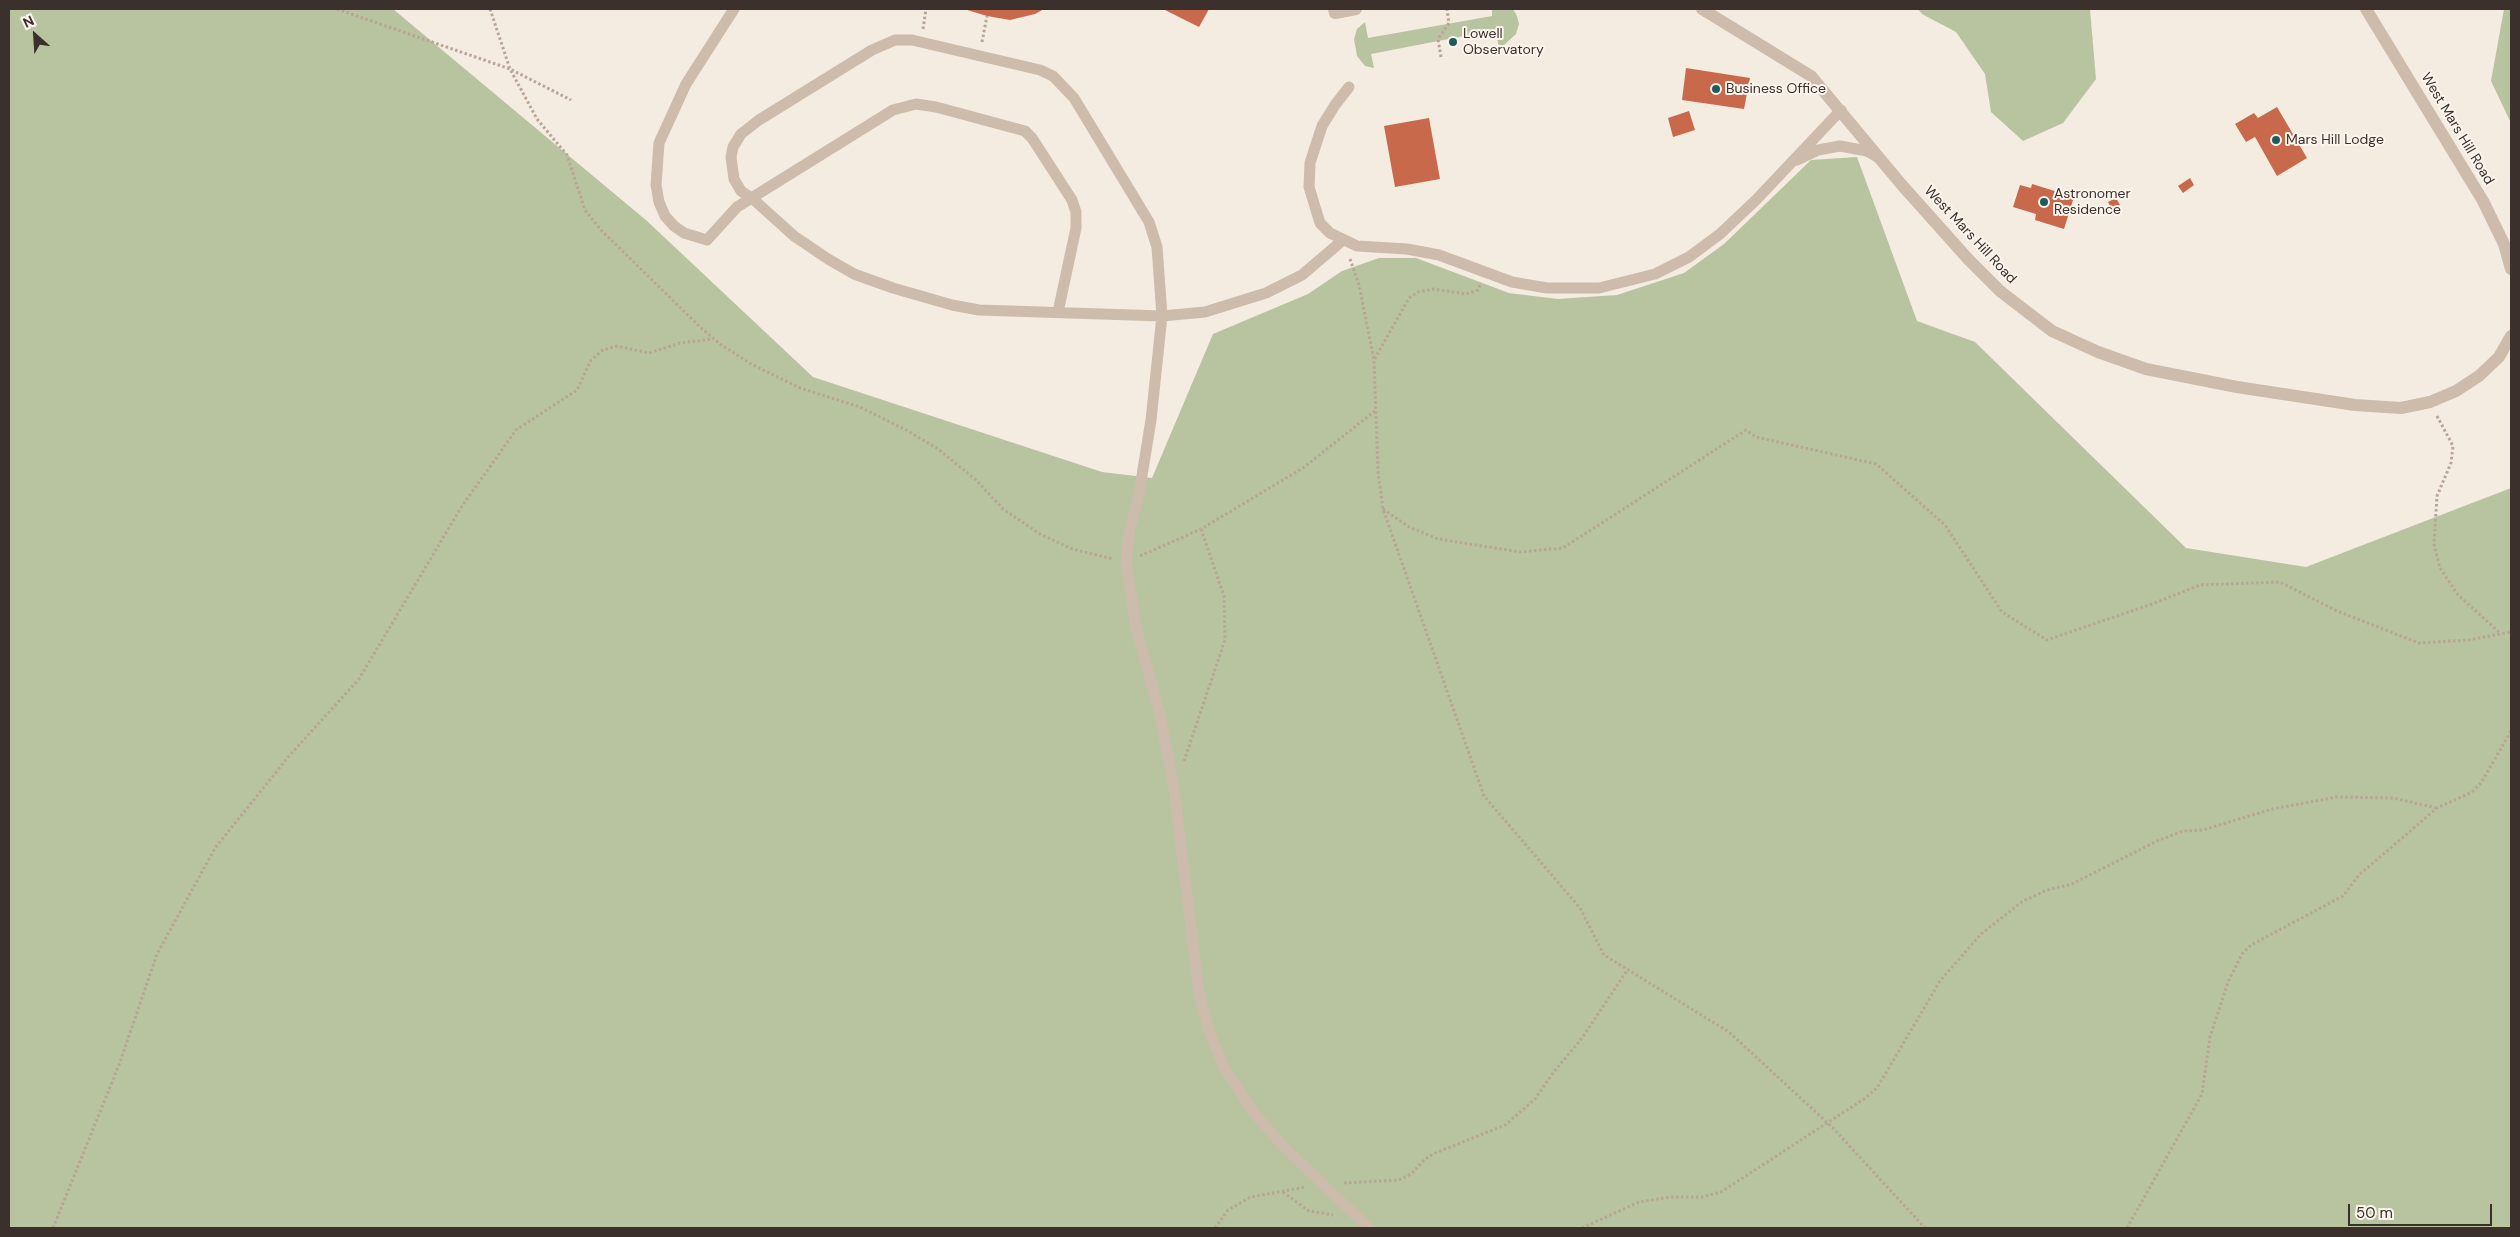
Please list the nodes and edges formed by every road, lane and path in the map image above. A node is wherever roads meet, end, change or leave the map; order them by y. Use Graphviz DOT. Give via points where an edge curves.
graph roads {
  1 [pos="337,9"];
  2 [pos="490,9"];
  3 [pos="734,9"];
  4 [pos="926,9"];
  5 [pos="1334,9"];
  6 [pos="1356,9"];
  7 [pos="1447,9"];
  8 [pos="1702,9"];
  9 [pos="2366,9"];
  10 [pos="987,16"];
  11 [pos="923,29"];
  12 [pos="981,45"];
  13 [pos="1440,57"];
  14 [pos="510,69"];
  15 [pos="1349,87"];
  16 [pos="571,100"];
  17 [pos="1841,110"];
  18 [pos="1882,160"];
  19 [pos="1791,163"];
  20 [pos="753,199"];
  21 [pos="1342,240"];
  22 [pos="2511,269"];
  23 [pos="1486,273"];
  24 [pos="1058,312"];
  25 [pos="1162,316"];
  26 [pos="2511,336"];
  27 [pos="713,339"];
  28 [pos="1374,360"];
  29 [pos="2430,402"];
  30 [pos="1376,410"];
  31 [pos="1383,509"];
  32 [pos="1201,530"];
  33 [pos="1126,562"];
  34 [pos="2511,632"];
  35 [pos="2501,633"];
  36 [pos="2511,731"];
  37 [pos="1174,788"];
  38 [pos="2437,808"];
  39 [pos="1628,970"];
  40 [pos="1827,1123"];
  41 [pos="1324,1184"];
  42 [pos="1283,1191"];
  43 [pos="1359,1218"];
  44 [pos="53,1228"];
  45 [pos="1215,1228"];
  46 [pos="1369,1228"];
  47 [pos="1582,1228"];
  48 [pos="1925,1228"];
  49 [pos="2127,1228"];
  1 -- 14 [label="path"];
  2 -- 14 [label="path"];
  3 -- 20 [label="lane" via="686,84 672,113 660,143 656,185 662,209 674,226 684,233 707,240 737,207"];
  4 -- 11 [label="path"];
  5 -- 6 [label="street" via="1335,13"];
  7 -- 13 [label="path" via="1449,24 1438,39"];
  8 -- 17 [label="street, West Mars Hill Road" via="1811,76"];
  9 -- 22 [label="street, West Mars Hill Road" via="2483,201 2504,244"];
  10 -- 12 [label="path"];
  14 -- 16 [label="path"];
  14 -- 27 [label="path" via="537,119 567,155 585,210 601,230"];
  15 -- 21 [label="lane" via="1322,126 1310,164 1308,187 1320,223"];
  17 -- 18 [label="street, West Mars Hill Road"];
  17 -- 19 [label="lane"];
  18 -- 19 [label="lane" via="1867,151 1840,146 1818,150"];
  18 -- 29 [label="street, West Mars Hill Road" via="2000,291 2052,330 2098,352 2146,368 2237,387 2335,402 2401,408"];
  19 -- 23 [label="lane" via="1720,234 1689,257 1655,274 1599,288 1547,288 1512,282"];
  20 -- 24 [label="lane" via="794,236 854,274 952,305 980,310"];
  20 -- 24 [label="lane" via="904,106 936,107 1025,131 1072,200 1076,212 1076,228"];
  20 -- 25 [label="lane" via="740,191 732,167 733,147 741,134 758,120 884,44 912,40 1040,70 1052,76 1074,98 1149,222 1157,246"];
  21 -- 23 [label="lane" via="1357,246 1408,249 1439,255"];
  21 -- 25 [label="lane" via="1302,275 1266,293 1204,312"];
  21 -- 28 [label="path" via="1359,285"];
  23 -- 28 [label="path" via="1478,290 1466,294 1433,288 1409,298"];
  24 -- 25 [label="lane"];
  25 -- 33 [label="lane" via="1151,420"];
  26 -- 29 [label="street, West Mars Hill Road" via="2499,357 2480,376"];
  27 -- 33 [label="path" via="751,364 800,388 860,407 938,449 976,479 1003,509 1040,534 1072,549"];
  27 -- 44 [label="path" via="680,343 648,353 617,346 602,350 592,360 577,390 516,430 462,506 359,678 289,756 215,848 157,954 120,1065"];
  28 -- 30 [label="path"];
  29 -- 35 [label="path" via="2453,446 2451,463 2437,496 2434,544 2440,568 2458,595"];
  30 -- 31 [label="path"];
  30 -- 32 [label="path" via="1303,468"];
  31 -- 35 [label="path" via="1409,527 1438,539 1520,552 1563,548 1746,430 1756,438 1876,464 1945,525 2002,612 2047,640 2200,584 2280,582 2337,611 2419,643 2469,640"];
  31 -- 39 [label="path" via="1484,796 1580,908 1604,955"];
  32 -- 33 [label="path"];
  32 -- 37 [label="path" via="1224,596 1225,640"];
  33 -- 37 [label="lane" via="1136,627 1160,714"];
  34 -- 35 [label="path"];
  36 -- 38 [label="path" via="2481,783 2472,792"];
  37 -- 41 [label="lane" via="1199,993 1210,1034 1224,1067 1254,1113 1284,1147"];
  38 -- 40 [label="path" via="2393,798 2336,797 2272,809 2203,830 2184,830 2072,884 2047,890 2023,901 1981,934 1940,981 1877,1088"];
  38 -- 49 [label="path" via="2360,875 2343,896 2251,945 2242,954 2228,982 2210,1037 2202,1094"];
  39 -- 40 [label="path" via="1729,1032"];
  39 -- 41 [label="path" via="1535,1099 1505,1125 1433,1154 1411,1174 1399,1180"];
  40 -- 47 [label="path" via="1721,1192 1702,1197 1638,1202"];
  40 -- 48 [label="path"];
  41 -- 42 [label="path"];
  41 -- 43 [label="lane"];
  42 -- 43 [label="path" via="1309,1211"];
  42 -- 45 [label="path" via="1251,1197 1228,1210"];
  43 -- 46 [label="lane"];
}
